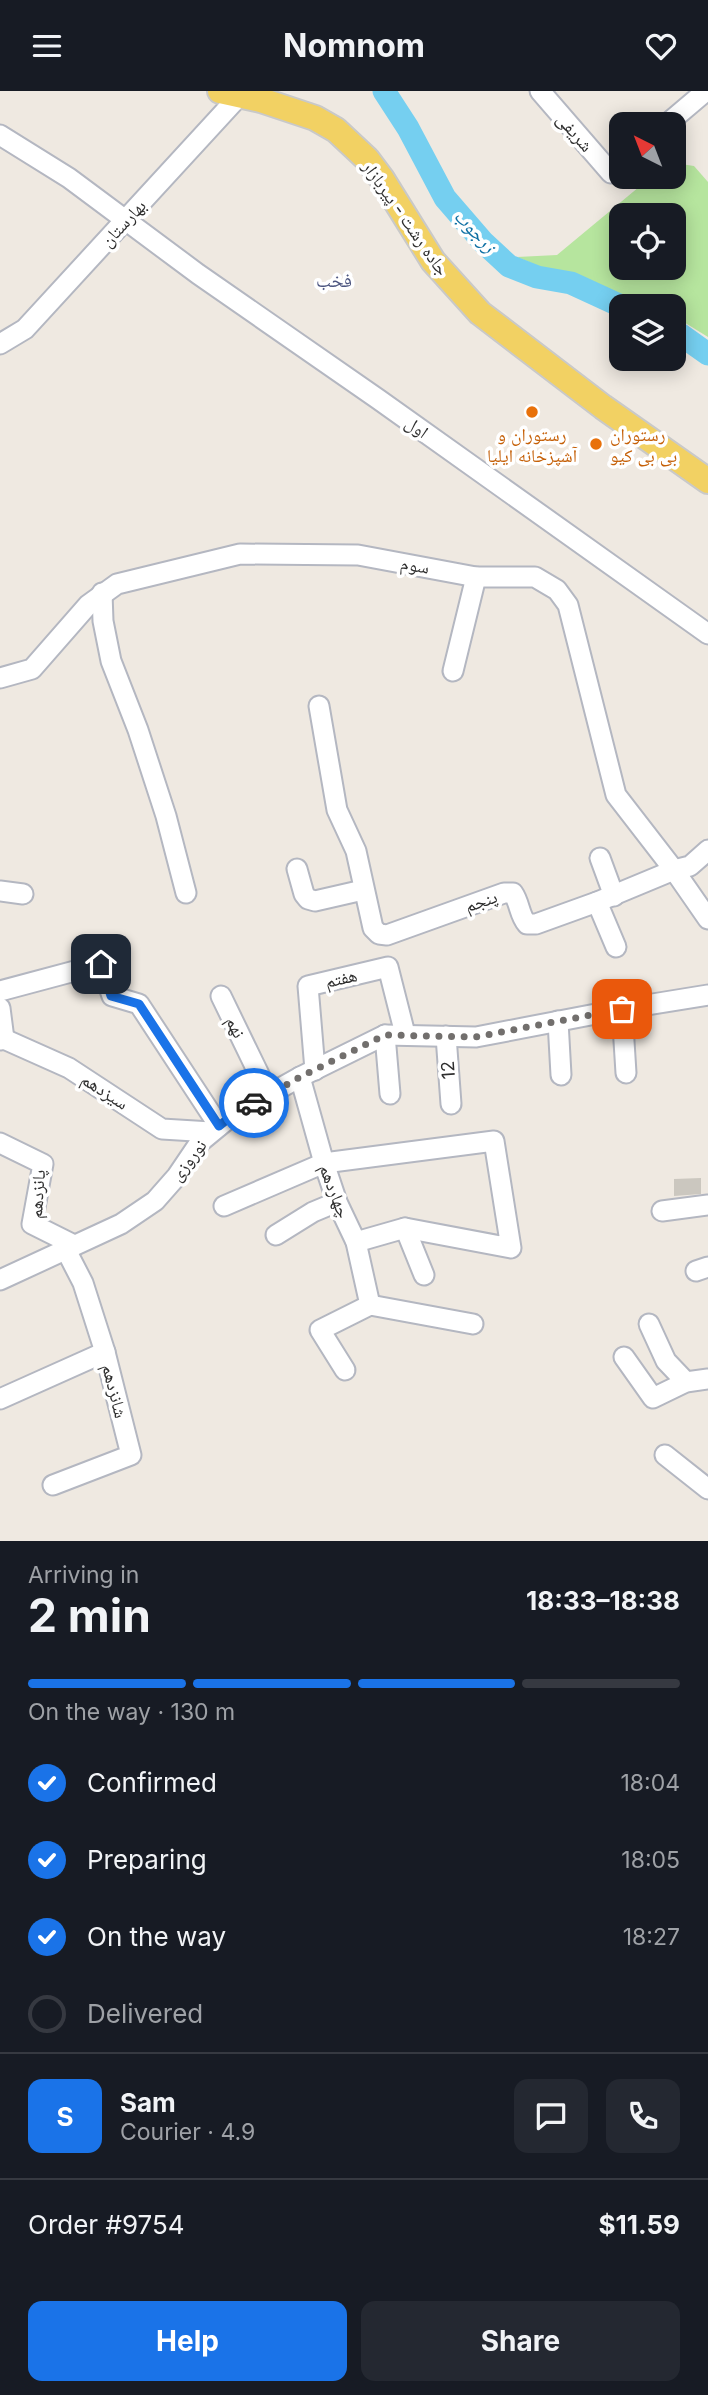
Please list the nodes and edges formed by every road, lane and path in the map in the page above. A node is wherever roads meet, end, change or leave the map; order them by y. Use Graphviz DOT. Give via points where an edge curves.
graph roads {
  1 [pos="540,91"];
  2 [pos="705,91"];
  3 [pos="230,93"];
  4 [pos="681,112"];
  5 [pos="0,135"];
  6 [pos="609,161"];
  7 [pos="127,220"];
  8 [pos="0,344"];
  9 [pos="708,481"];
  10 [pos="476,577"];
  11 [pos="102,593"];
  12 [pos="708,633"];
  13 [pos="453,671"];
  14 [pos="0,677"];
  15 [pos="319,706"];
  16 [pos="708,850"];
  17 [pos="600,858"];
  18 [pos="296,869"];
  19 [pos="674,870"];
  20 [pos="363,890"];
  21 [pos="0,891"];
  22 [pos="186,893"];
  23 [pos="23,894"];
  24 [pos="606,899"];
  25 [pos="708,919"];
  26 [pos="615,947"];
  27 [pos="0,991"];
  28 [pos="708,995"];
  29 [pos="221,996"];
  30 [pos="0,1008"];
  31 [pos="622,1009"];
  32 [pos="558,1021"];
  33 [pos="405,1034"];
  34 [pos="385,1035"];
  35 [pos="446,1036"];
  36 [pos="2,1039"];
  37 [pos="626,1073"];
  38 [pos="307,1074"];
  39 [pos="561,1075"];
  40 [pos="390,1094"];
  41 [pos="269,1095"];
  42 [pos="451,1104"];
  43 [pos="215,1129"];
  44 [pos="0,1143"];
  45 [pos="324,1163"];
  46 [pos="337,1202"];
  47 [pos="708,1205"];
  48 [pos="224,1206"];
  49 [pos="662,1211"];
  50 [pos="405,1228"];
  51 [pos="276,1235"];
  52 [pos="356,1242"];
  53 [pos="70,1248"];
  54 [pos="424,1275"];
  55 [pos="0,1280"];
  56 [pos="370,1304"];
  57 [pos="473,1324"];
  58 [pos="649,1324"];
  59 [pos="105,1352"];
  60 [pos="624,1357"];
  61 [pos="345,1370"];
  62 [pos="708,1379"];
  63 [pos="685,1382"];
  64 [pos="0,1399"];
  65 [pos="665,1455"];
  66 [pos="53,1485"];
  67 [pos="708,1489"];
  1 -- 6 [label="street, شریفی"];
  2 -- 4 [label="street"];
  3 -- 7 [label="street, بهارستان"];
  3 -- 9 [label="main road, جاده رشت - پیربازار" via="315,118 352,143 382,179 433,261 480,313"];
  5 -- 7 [label="street, اول"];
  7 -- 8 [label="street, بهارستان" via="25,329"];
  7 -- 12 [label="street, اول"];
  10 -- 11 [label="street, سوم" via="358,555 240,554 117,584"];
  10 -- 13 [label="street"];
  10 -- 19 [label="street, سوم" via="536,577 557,590 568,605 616,795"];
  11 -- 14 [label="street, سوم" via="32,669"];
  11 -- 22 [label="street" via="111,661 166,816"];
  15 -- 20 [label="street" via="337,810 356,851"];
  16 -- 19 [label="street" via="690,866"];
  17 -- 24 [label="street"];
  18 -- 20 [label="street" via="308,899"];
  19 -- 24 [label="street, پنجم"];
  19 -- 25 [label="street, سوم"];
  20 -- 24 [label="street, پنجم" via="373,928 387,935 504,893 517,898 527,924"];
  21 -- 23 [label="street"];
  24 -- 26 [label="street"];
  27 -- 43 [label="street" via="101,964 111,996 139,1004"];
  28 -- 31 [label="street, نوروزی"];
  29 -- 41 [label="street, نهم"];
  30 -- 36 [label="street"];
  31 -- 32 [label="street, نوروزی"];
  31 -- 37 [label="street"];
  32 -- 35 [label="street, نوروزی" via="476,1037"];
  32 -- 39 [label="street"];
  33 -- 34 [label="street, نوروزی"];
  33 -- 35 [label="street, نوروزی"];
  33 -- 38 [label="street, هفتم" via="388,967 308,986"];
  34 -- 38 [label="street, نوروزی"];
  34 -- 40 [label="street"];
  35 -- 42 [label="street, 12"];
  36 -- 43 [label="street, سیزدهم" via="69,1068 162,1129"];
  38 -- 41 [label="street, نوروزی"];
  38 -- 45 [label="street, چهاردهم"];
  41 -- 43 [label="street, نوروزی"];
  43 -- 53 [label="street, نوروزی" via="155,1202"];
  44 -- 53 [label="street, پانزدهم" via="43,1164 32,1224"];
  45 -- 46 [label="street, چهاردهم"];
  45 -- 48 [label="street"];
  45 -- 50 [label="street" via="494,1141 511,1248"];
  46 -- 51 [label="street"];
  46 -- 52 [label="street, چهاردهم"];
  47 -- 49 [label="street"];
  50 -- 52 [label="street"];
  50 -- 54 [label="street"];
  52 -- 56 [label="street, چهاردهم"];
  53 -- 55 [label="street, نوروزی"];
  53 -- 59 [label="street, شانزدهم"];
  56 -- 57 [label="street"];
  56 -- 61 [label="street" via="320,1330"];
  58 -- 63 [label="street" via="666,1361"];
  59 -- 64 [label="street"];
  59 -- 66 [label="street, شانزدهم" via="131,1455"];
  60 -- 63 [label="street" via="653,1398"];
  62 -- 63 [label="street"];
  65 -- 67 [label="street"];
}
